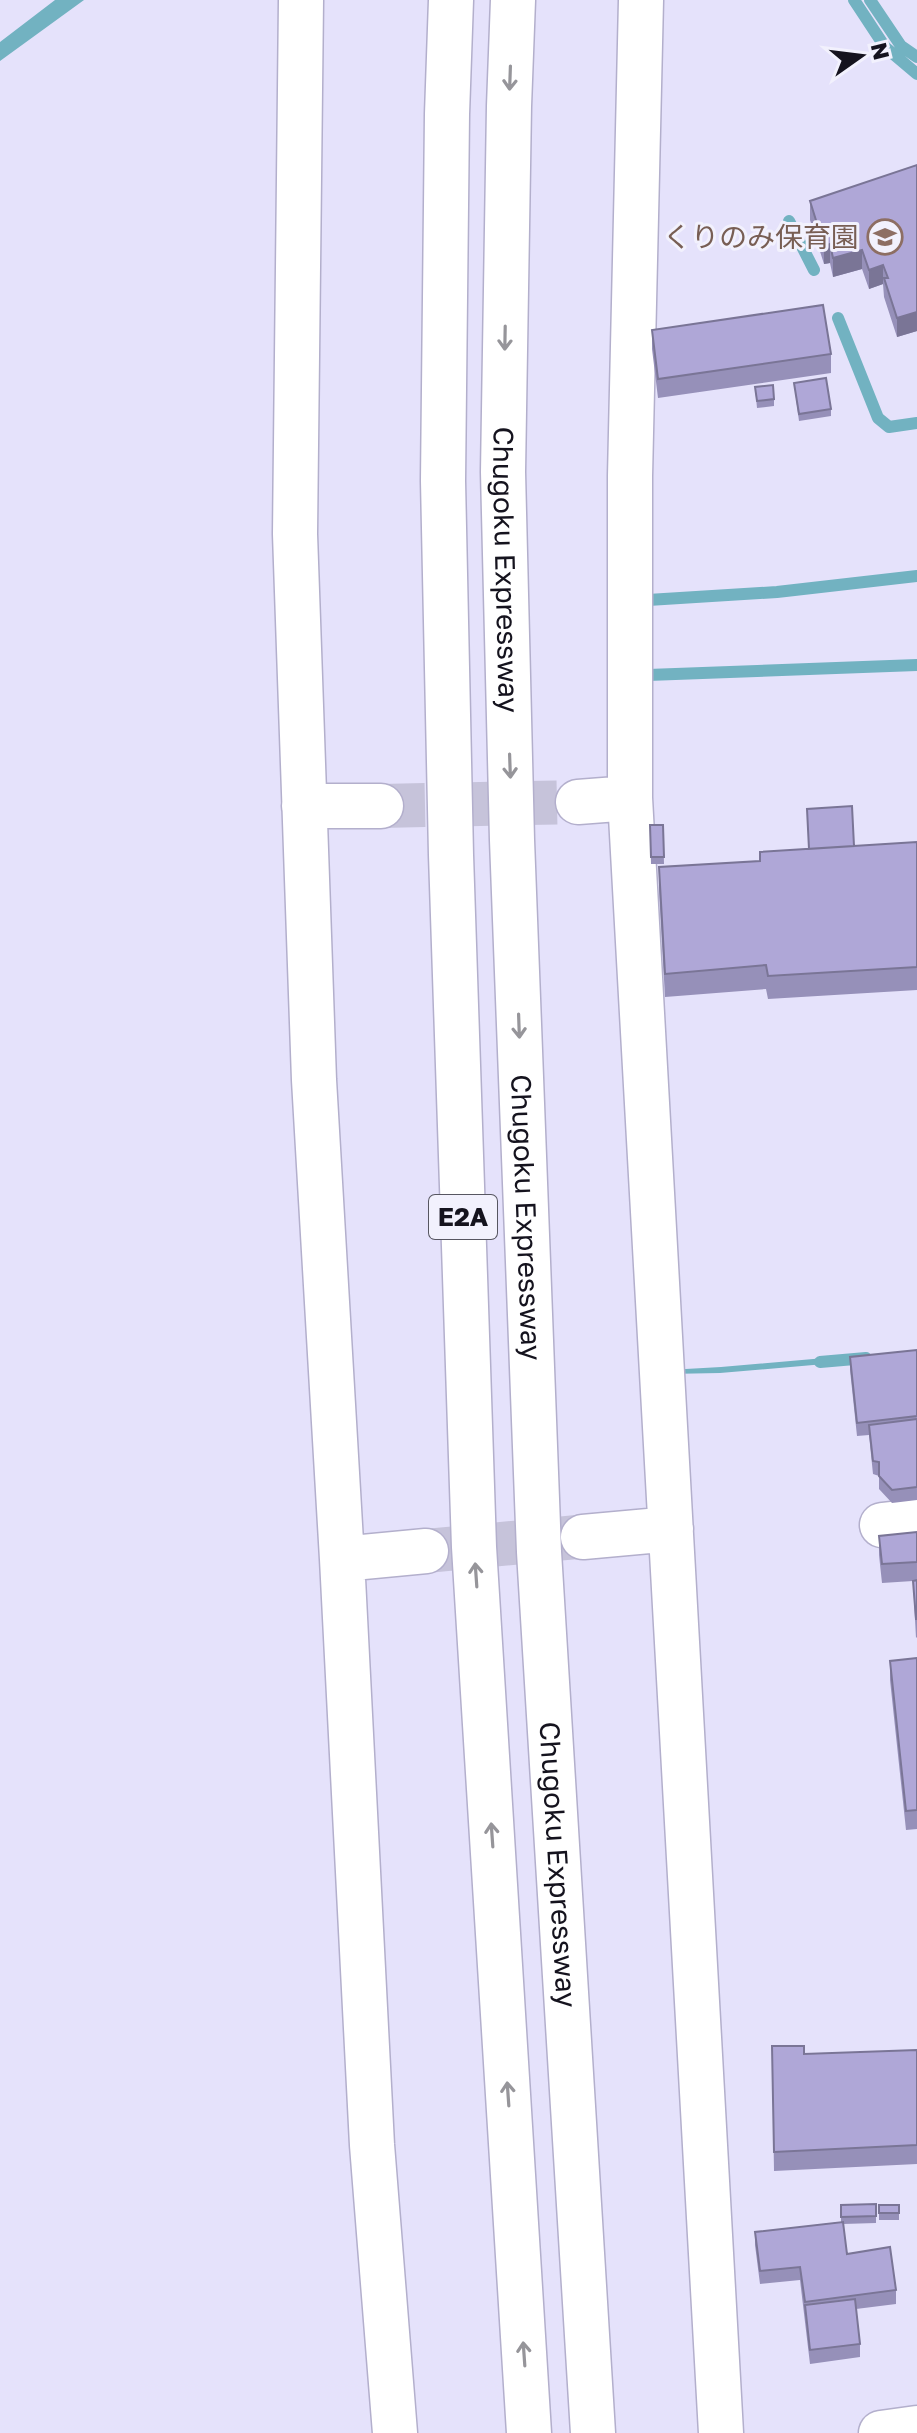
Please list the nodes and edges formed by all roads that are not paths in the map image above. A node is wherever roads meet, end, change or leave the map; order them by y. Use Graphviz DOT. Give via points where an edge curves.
graph roads {
  1 [pos="301,0"];
  2 [pos="451,0"];
  3 [pos="513,0"];
  4 [pos="641,0"];
  5 [pos="630,798"];
  6 [pos="578,802"];
  7 [pos="304,806"];
  8 [pos="381,806"];
  9 [pos="671,1529"];
  10 [pos="583,1537"];
  11 [pos="426,1551"];
  12 [pos="342,1559"];
  13 [pos="592,2424"];
  14 [pos="917,2428"];
  15 [pos="529,2432"];
  16 [pos="395,2433"];
  17 [pos="721,2433"];
  18 [pos="881,2433"];
  1 -- 7 [label="main road" via="295,534"];
  15 -- 2 [label="main road, E2A, one-way" via="474,1547 451,855 443,481"];
  3 -- 13 [label="main road, Chugoku Expressway / E2A, one-way" via="503,472 512,840 539,1552"];
  4 -- 5 [label="main road" via="630,476"];
  5 -- 6 [label="main road"];
  5 -- 9 [label="main road"];
  7 -- 8 [label="main road"];
  7 -- 12 [label="main road"];
  9 -- 10 [label="main road"];
  9 -- 17 [label="main road"];
  11 -- 12 [label="main road"];
  12 -- 16 [label="main road" via="372,2145"];
  14 -- 18 [label="main road"];
}
